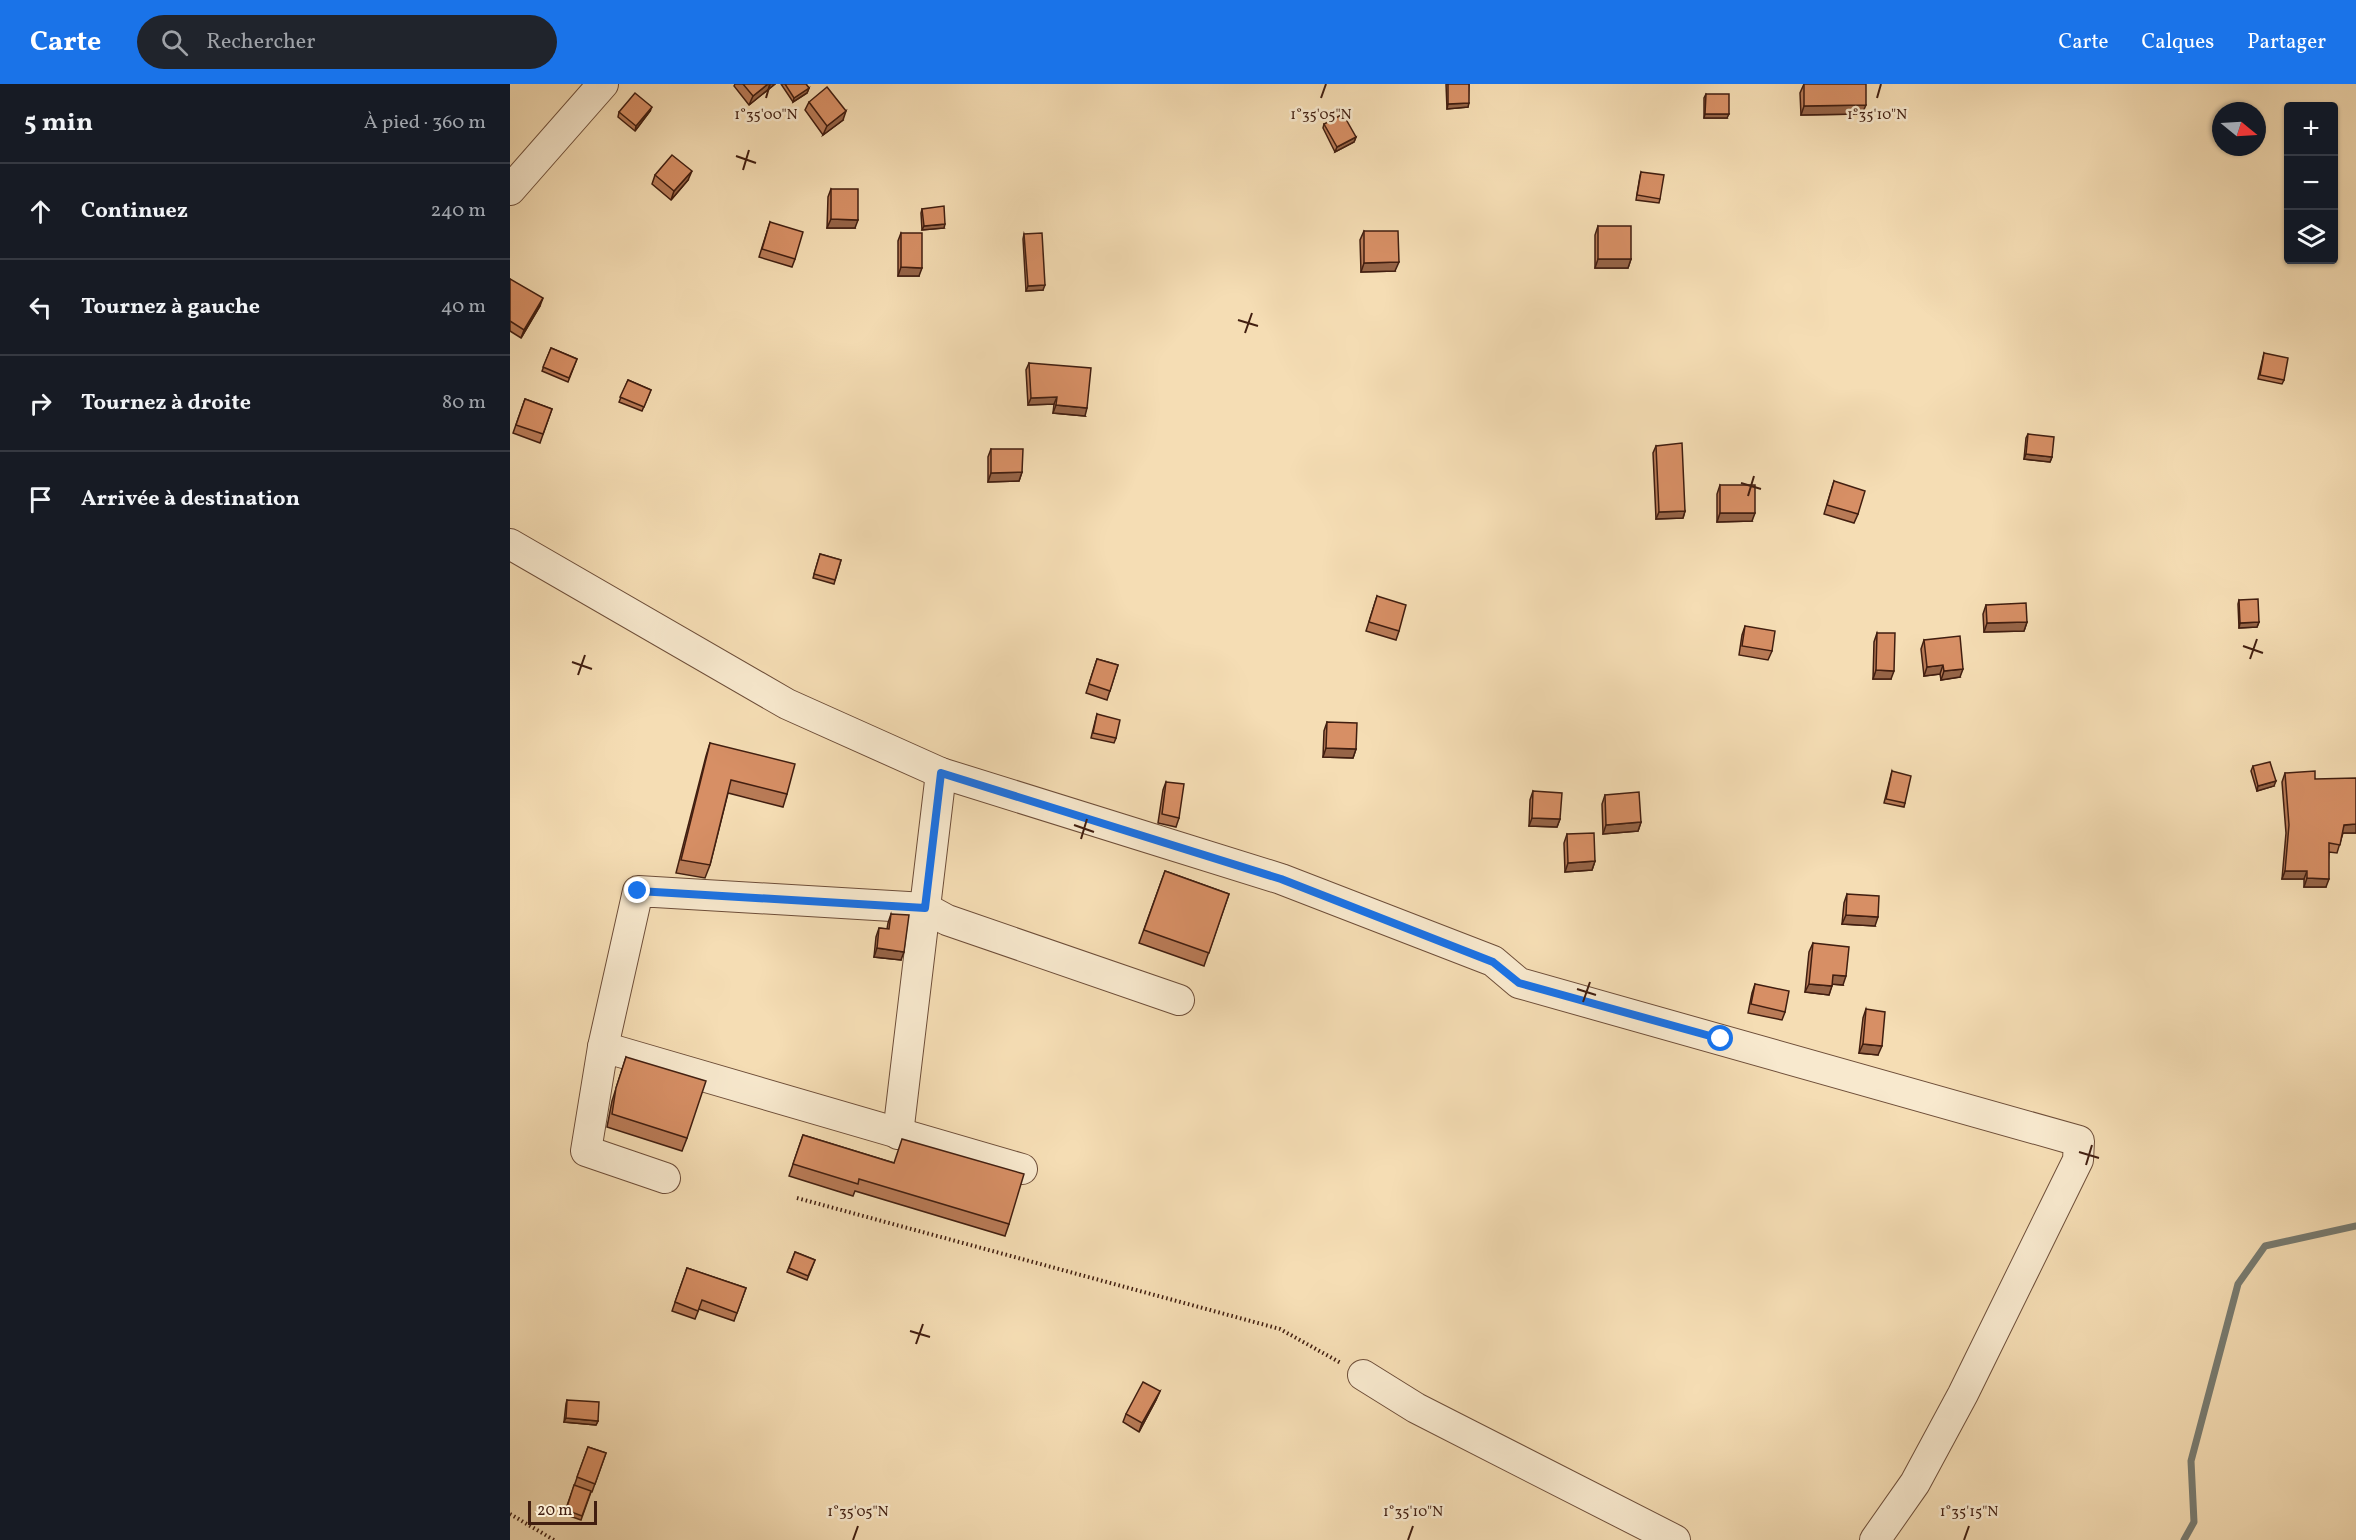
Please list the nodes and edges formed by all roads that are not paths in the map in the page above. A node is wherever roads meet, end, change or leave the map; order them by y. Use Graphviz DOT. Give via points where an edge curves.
graph roads {
  1 [pos="603,84"];
  2 [pos="510,190"];
  3 [pos="510,544"];
  4 [pos="941,773"];
  5 [pos="925,908"];
  6 [pos="1179,1000"];
  7 [pos="603,1047"];
  8 [pos="898,1134"];
  9 [pos="1022,1169"];
  10 [pos="665,1178"];
  11 [pos="1363,1375"];
  12 [pos="1675,1540"];
  13 [pos="1875,1540"];
  1 -- 2 [label="street"];
  3 -- 4 [label="street" via="787,704"];
  4 -- 5 [label="street"];
  4 -- 13 [label="street" via="1281,879 1493,962 1519,983 2079,1141 2078,1160 1963,1394 1915,1483"];
  5 -- 6 [label="street" via="947,920"];
  5 -- 7 [label="street" via="638,891"];
  5 -- 8 [label="street"];
  7 -- 8 [label="street"];
  7 -- 10 [label="street" via="586,1151"];
  8 -- 9 [label="street"];
  11 -- 12 [label="street" via="1416,1408"];
}
